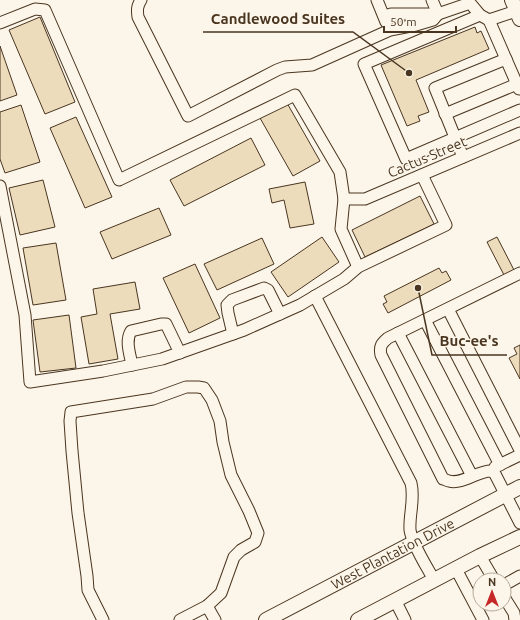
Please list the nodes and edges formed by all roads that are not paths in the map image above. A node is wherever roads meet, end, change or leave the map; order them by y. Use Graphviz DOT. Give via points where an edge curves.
graph roads {
  1 [pos="141,0"];
  2 [pos="377,0"];
  3 [pos="432,0"];
  4 [pos="470,1"];
  5 [pos="516,10"];
  6 [pos="404,14"];
  7 [pos="438,14"];
  8 [pos="384,16"];
  9 [pos="484,18"];
  10 [pos="0,23"];
  11 [pos="407,27"];
  12 [pos="390,30"];
  13 [pos="506,59"];
  14 [pos="518,87"];
  15 [pos="520,110"];
  16 [pos="445,114"];
  17 [pos="520,134"];
  18 [pos="455,138"];
  19 [pos="463,157"];
  20 [pos="422,175"];
  21 [pos="0,186"];
  22 [pos="344,199"];
  23 [pos="358,267"];
  24 [pos="520,273"];
  25 [pos="314,296"];
  26 [pos="448,309"];
  27 [pos="280,314"];
  28 [pos="425,320"];
  29 [pos="398,333"];
  30 [pos="233,334"];
  31 [pos="180,353"];
  32 [pos="132,365"];
  33 [pos="520,450"];
  34 [pos="520,455"];
  35 [pos="496,468"];
  36 [pos="472,476"];
  37 [pos="520,487"];
  38 [pos="505,495"];
  39 [pos="520,523"];
  40 [pos="520,537"];
  41 [pos="414,542"];
  42 [pos="480,556"];
  43 [pos="456,569"];
  44 [pos="489,572"];
  45 [pos="434,580"];
  46 [pos="395,600"];
  47 [pos="206,606"];
  48 [pos="194,617"];
  49 [pos="103,620"];
  50 [pos="180,620"];
  51 [pos="215,620"];
  52 [pos="266,620"];
  53 [pos="358,620"];
  54 [pos="405,620"];
  55 [pos="483,620"];
  1 -- 12 [label="street" via="137,10 138,17 188,116 277,70 312,65"];
  2 -- 8 [label="street"];
  3 -- 7 [label="street"];
  4 -- 7 [label="street"];
  4 -- 9 [label="street"];
  5 -- 9 [label="street"];
  6 -- 7 [label="street"];
  6 -- 8 [label="street"];
  6 -- 11 [label="street"];
  7 -- 11 [label="street" via="433,20"];
  8 -- 12 [label="street"];
  9 -- 13 [label="street"];
  9 -- 18 [label="street" via="364,64 406,159"];
  10 -- 22 [label="street" via="35,9 45,10 120,180 295,95 340,172"];
  11 -- 12 [label="street"];
  13 -- 14 [label="street"];
  13 -- 16 [label="street" via="435,88"];
  14 -- 16 [label="street"];
  15 -- 18 [label="street"];
  16 -- 18 [label="street"];
  17 -- 19 [label="street, Cactus Street"];
  18 -- 19 [label="street"];
  19 -- 20 [label="street, Cactus Street"];
  20 -- 22 [label="street, Cactus Street" via="365,199"];
  20 -- 23 [label="street" via="446,225"];
  21 -- 32 [label="street" via="25,315 30,382"];
  22 -- 23 [label="street" via="341,229"];
  23 -- 25 [label="street" via="344,279"];
  24 -- 26 [label="street"];
  25 -- 27 [label="street"];
  25 -- 41 [label="street" via="411,483 413,494 410,526"];
  26 -- 28 [label="street"];
  26 -- 33 [label="street"];
  27 -- 30 [label="street"];
  27 -- 30 [label="street" via="268,290 264,288 232,300 228,305 228,313"];
  28 -- 29 [label="street"];
  28 -- 35 [label="street"];
  29 -- 36 [label="street"];
  29 -- 36 [label="street" via="383,342 380,346 381,355 443,478 454,482"];
  30 -- 31 [label="street"];
  31 -- 32 [label="street"];
  31 -- 32 [label="street" via="166,324 131,331 128,344"];
  34 -- 35 [label="street"];
  35 -- 36 [label="street"];
  35 -- 38 [label="street" via="495,474"];
  37 -- 38 [label="main road, West Plantation Drive"];
  38 -- 39 [label="street"];
  38 -- 41 [label="main road, West Plantation Drive"];
  40 -- 42 [label="main road"];
  41 -- 45 [label="street"];
  41 -- 52 [label="main road, West Plantation Drive"];
  42 -- 43 [label="main road"];
  42 -- 44 [label="street"];
  43 -- 45 [label="main road"];
  43 -- 55 [label="street"];
  45 -- 46 [label="main road"];
  46 -- 53 [label="main road"];
  46 -- 54 [label="street"];
  47 -- 48 [label="street"];
  47 -- 49 [label="street" via="221,593 234,557 255,542 258,533 231,475 222,442 220,421 212,400 204,388 186,387 153,399 71,412 72,451 88,590"];
  47 -- 51 [label="street"];
  48 -- 50 [label="street"];
}
